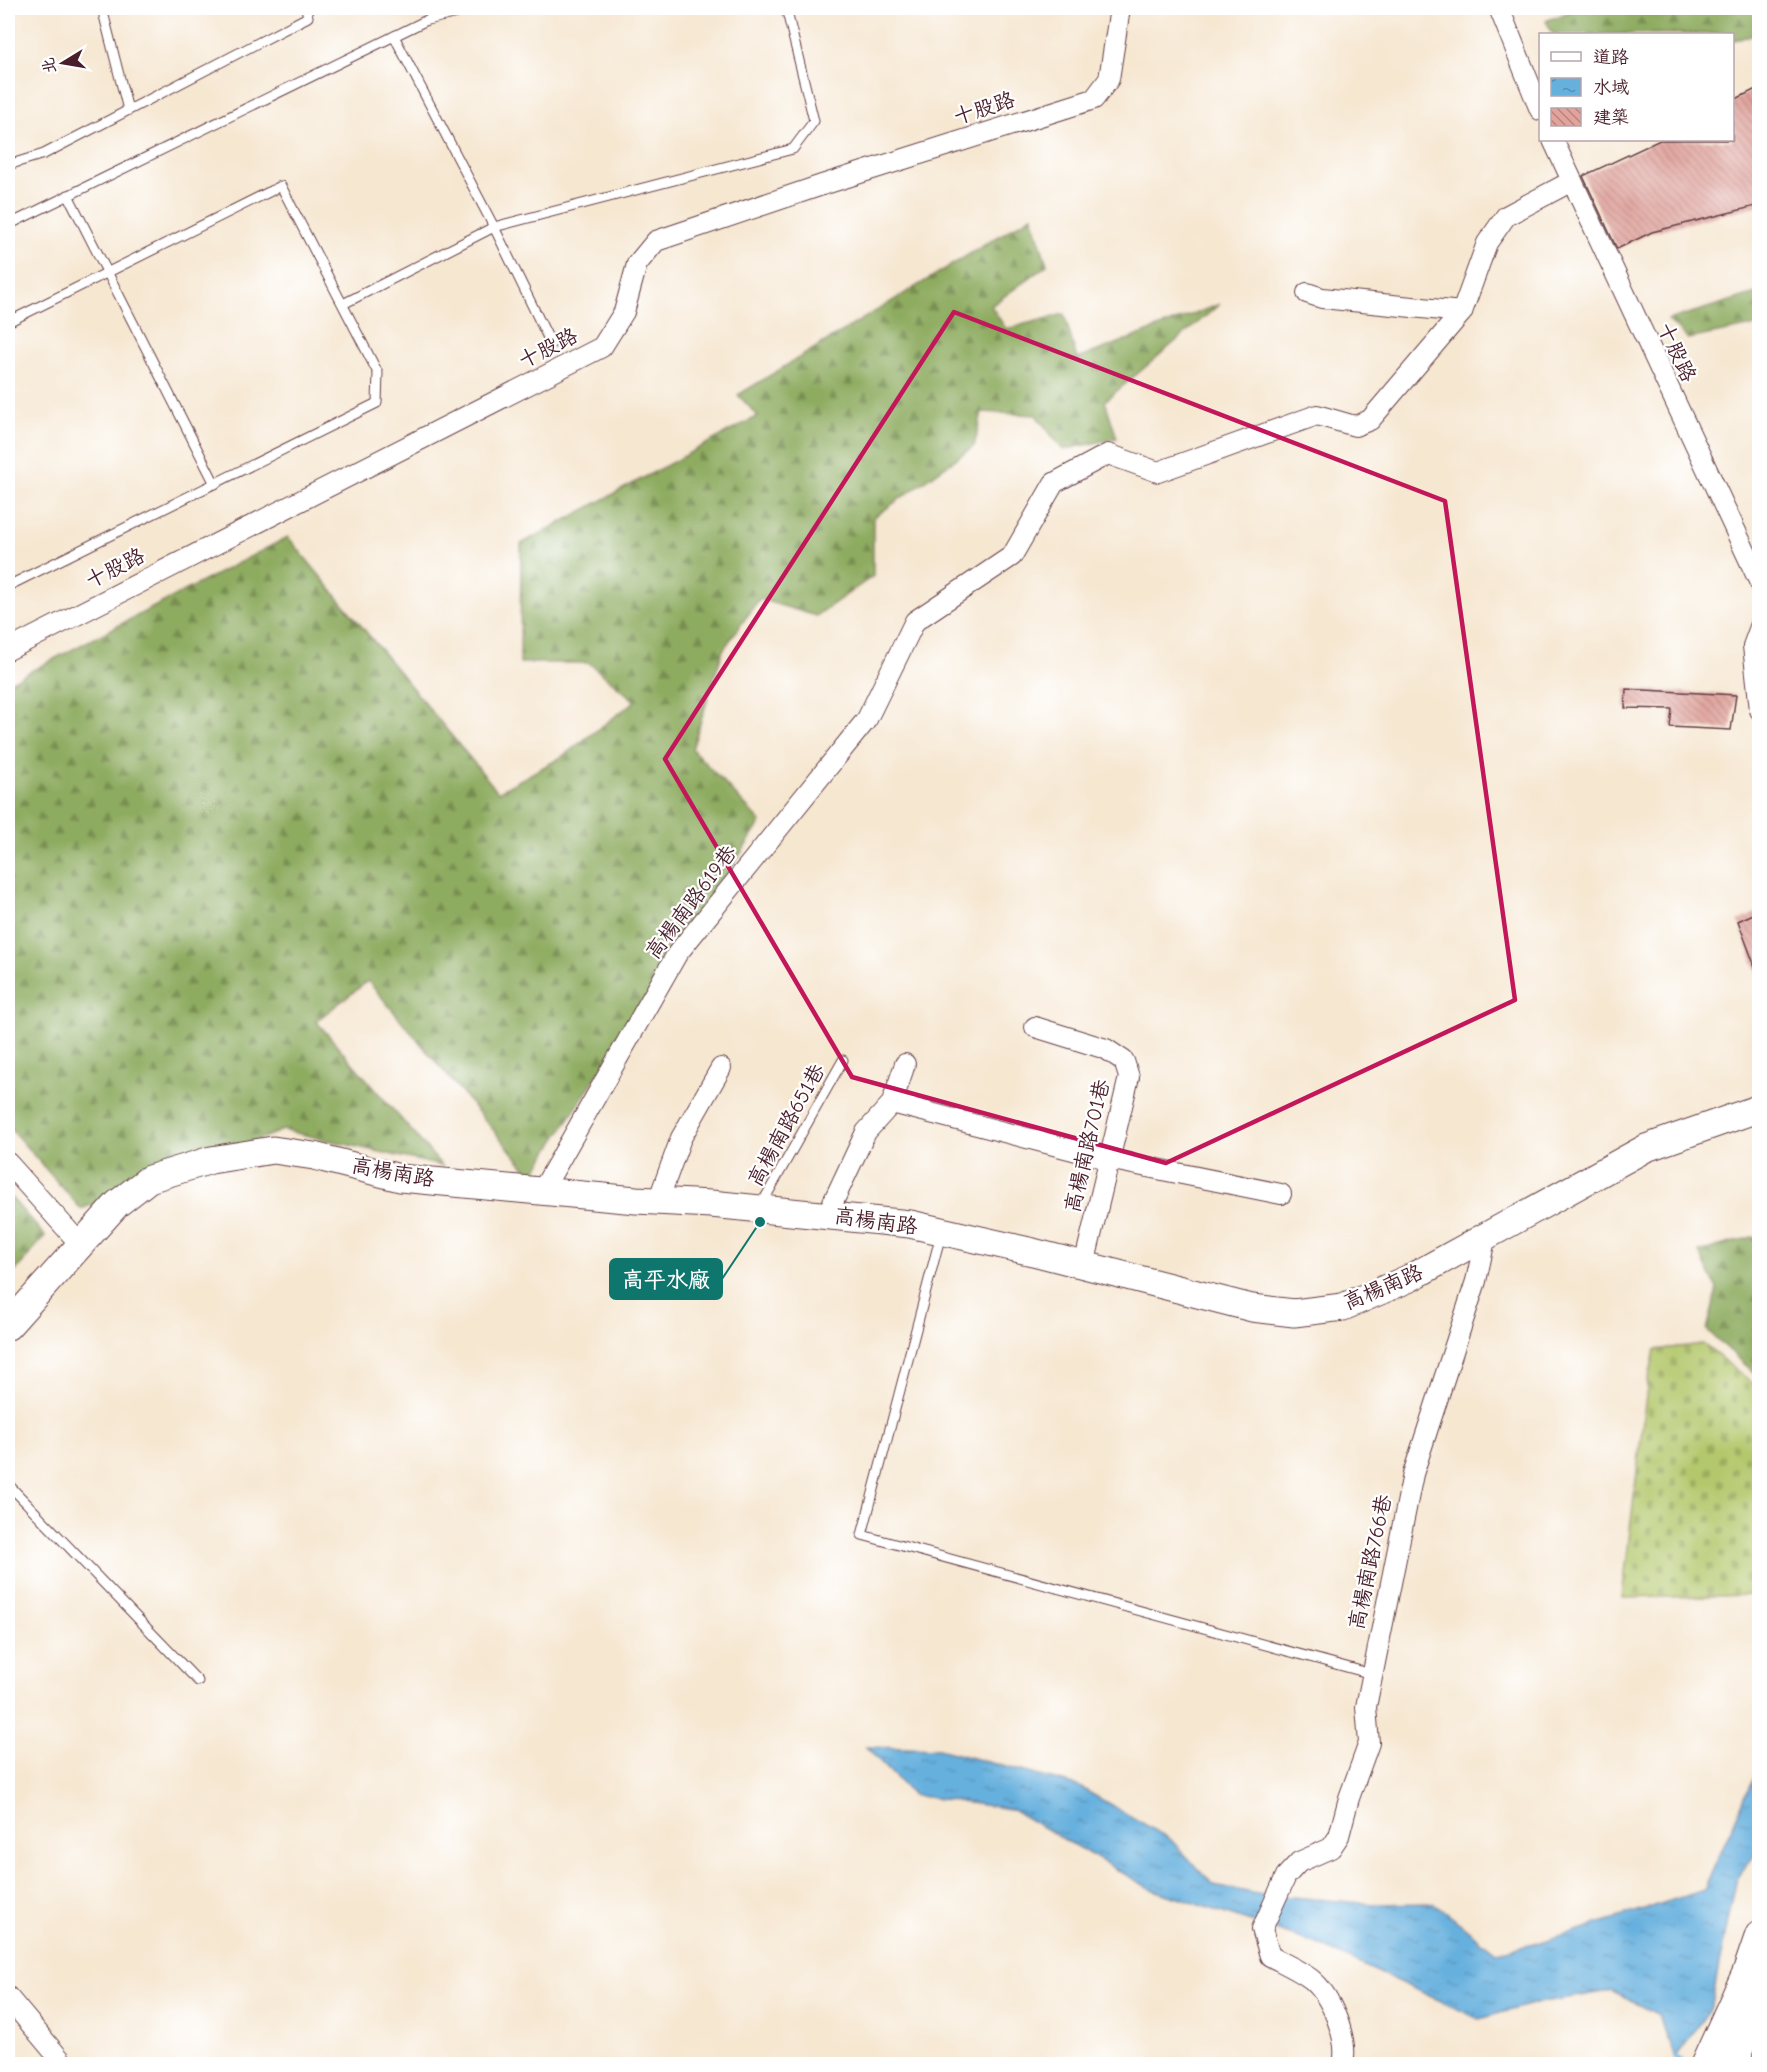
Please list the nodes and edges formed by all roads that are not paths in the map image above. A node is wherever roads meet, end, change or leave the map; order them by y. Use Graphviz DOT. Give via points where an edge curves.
graph roads {
  1 [pos="102,8"];
  2 [pos="306,8"];
  3 [pos="479,8"];
  4 [pos="786,8"];
  5 [pos="1120,8"];
  6 [pos="1499,8"];
  7 [pos="394,36"];
  8 [pos="1539,108"];
  9 [pos="128,110"];
  10 [pos="1553,141"];
  11 [pos="8,165"];
  12 [pos="1572,182"];
  13 [pos="68,195"];
  14 [pos="8,225"];
  15 [pos="494,227"];
  16 [pos="108,272"];
  17 [pos="1307,293"];
  18 [pos="343,304"];
  19 [pos="1462,312"];
  20 [pos="8,322"];
  21 [pos="551,344"];
  22 [pos="215,484"];
  23 [pos="1760,583"];
  24 [pos="8,586"];
  25 [pos="1760,627"];
  26 [pos="8,650"];
  27 [pos="1760,710"];
  28 [pos="1035,1027"];
  29 [pos="843,1060"];
  30 [pos="905,1064"];
  31 [pos="721,1068"];
  32 [pos="892,1102"];
  33 [pos="1760,1108"];
  34 [pos="1108,1159"];
  35 [pos="8,1162"];
  36 [pos="542,1191"];
  37 [pos="1281,1194"];
  38 [pos="658,1201"];
  39 [pos="760,1208"];
  40 [pos="827,1215"];
  41 [pos="942,1231"];
  42 [pos="1486,1235"];
  43 [pos="81,1245"];
  44 [pos="1084,1265"];
  45 [pos="8,1326"];
  46 [pos="8,1484"];
  47 [pos="1372,1674"];
  48 [pos="198,1681"];
  49 [pos="1760,1936"];
  50 [pos="8,1996"];
  51 [pos="1760,2001"];
  52 [pos="1733,2044"];
  53 [pos="62,2064"];
  54 [pos="1343,2064"];
  55 [pos="1706,2064"];
  1 -- 9 [label="lane"];
  2 -- 9 [label="lane" via="308,17"];
  3 -- 7 [label="lane" via="427,20"];
  4 -- 15 [label="lane" via="814,121 793,149"];
  5 -- 26 [label="street, 十股路" via="1109,80 1094,99 656,242 637,264 624,312 602,347"];
  6 -- 8 [label="street"];
  7 -- 13 [label="lane"];
  7 -- 15 [label="lane"];
  9 -- 11 [label="lane" via="44,154"];
  10 -- 12 [label="street, 十股路"];
  12 -- 19 [label="street" via="1506,216 1487,243"];
  12 -- 23 [label="street, 十股路"];
  13 -- 14 [label="lane"];
  13 -- 16 [label="lane"];
  15 -- 18 [label="lane"];
  15 -- 21 [label="lane"];
  16 -- 18 [label="lane" via="281,186"];
  16 -- 20 [label="lane"];
  16 -- 22 [label="lane"];
  17 -- 19 [label="street" via="1322,298"];
  18 -- 22 [label="lane" via="378,373 377,403"];
  19 -- 36 [label="street, 高楊南路619巷" via="1370,420 1355,426 1317,415 1158,472 1108,454 1054,483 1012,556 915,621 867,719 677,954"];
  22 -- 24 [label="lane"];
  25 -- 27 [label="street" via="1753,646"];
  28 -- 34 [label="street, 高楊南路701巷" via="1107,1049 1124,1061 1129,1077"];
  29 -- 39 [label="lane, 高楊南路651巷"];
  30 -- 32 [label="street"];
  31 -- 38 [label="street" via="681,1138"];
  32 -- 34 [label="street"];
  32 -- 40 [label="street" via="866,1132"];
  33 -- 42 [label="street, 高楊南路" via="1646,1148"];
  34 -- 37 [label="street"];
  34 -- 44 [label="street, 高楊南路701巷"];
  35 -- 43 [label="street"];
  36 -- 38 [label="street, 高楊南路"];
  36 -- 43 [label="street, 高楊南路" via="400,1178 273,1150 211,1160 149,1179 117,1204"];
  38 -- 39 [label="street, 高楊南路"];
  39 -- 40 [label="street, 高楊南路"];
  40 -- 41 [label="street, 高楊南路"];
  41 -- 44 [label="street, 高楊南路"];
  41 -- 47 [label="lane" via="862,1535"];
  42 -- 44 [label="street, 高楊南路" via="1410,1278 1343,1307 1294,1313 1252,1308"];
  42 -- 47 [label="street, 高楊南路766巷" via="1476,1281 1413,1474"];
  43 -- 45 [label="street, 高楊南路"];
  46 -- 48 [label="lane"];
  47 -- 54 [label="street, 高楊南路766巷" via="1366,1707 1369,1743 1339,1836 1331,1848 1299,1862 1286,1876 1262,1929 1270,1956 1312,1980 1335,2012 1345,2056"];
  49 -- 52 [label="main road"];
  50 -- 53 [label="street"];
  51 -- 52 [label="main road"];
  52 -- 55 [label="main road"];
}
